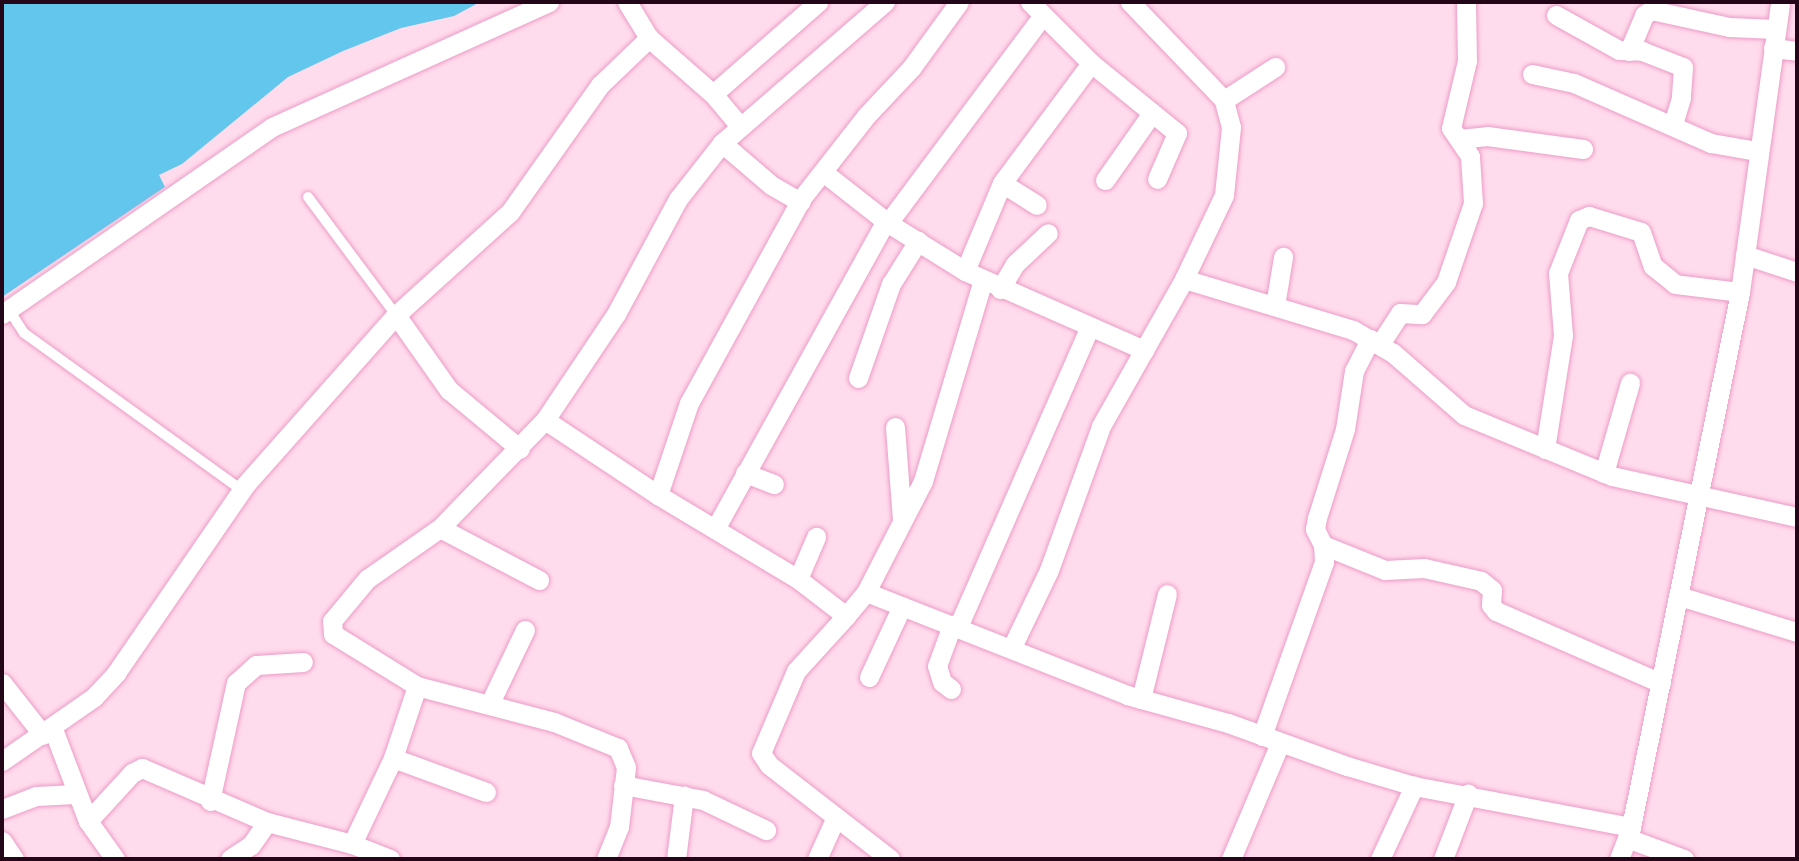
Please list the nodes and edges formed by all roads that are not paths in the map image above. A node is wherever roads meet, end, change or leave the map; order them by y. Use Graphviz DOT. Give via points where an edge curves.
graph roads {
  1 [pos="549,2"];
  2 [pos="626,2"];
  3 [pos="818,2"];
  4 [pos="885,2"];
  5 [pos="959,2"];
  6 [pos="1130,2"];
  7 [pos="1466,2"];
  8 [pos="1780,5"];
  9 [pos="1036,8"];
  10 [pos="1556,15"];
  11 [pos="649,38"];
  12 [pos="1775,38"];
  13 [pos="1629,51"];
  14 [pos="1797,51"];
  15 [pos="1091,63"];
  16 [pos="1275,67"];
  17 [pos="1532,74"];
  18 [pos="713,94"];
  19 [pos="1224,100"];
  20 [pos="1152,113"];
  21 [pos="739,125"];
  22 [pos="1673,125"];
  23 [pos="1459,139"];
  24 [pos="722,143"];
  25 [pos="1583,149"];
  26 [pos="1756,151"];
  27 [pos="823,172"];
  28 [pos="1157,179"];
  29 [pos="1105,180"];
  30 [pos="1002,183"];
  31 [pos="308,197"];
  32 [pos="800,202"];
  33 [pos="1037,205"];
  34 [pos="887,222"];
  35 [pos="1048,233"];
  36 [pos="918,241"];
  37 [pos="1745,255"];
  38 [pos="1283,257"];
  39 [pos="1797,272"];
  40 [pos="1184,279"];
  41 [pos="983,280"];
  42 [pos="1740,292"];
  43 [pos="1275,306"];
  44 [pos="5,312"];
  45 [pos="396,315"];
  46 [pos="1089,329"];
  47 [pos="1375,342"];
  48 [pos="1144,350"];
  49 [pos="858,378"];
  50 [pos="1630,383"];
  51 [pos="545,420"];
  52 [pos="895,427"];
  53 [pos="520,449"];
  54 [pos="1545,449"];
  55 [pos="745,473"];
  56 [pos="1604,473"];
  57 [pos="774,484"];
  58 [pos="242,490"];
  59 [pos="658,495"];
  60 [pos="1699,498"];
  61 [pos="1797,517"];
  62 [pos="902,521"];
  63 [pos="440,528"];
  64 [pos="715,529"];
  65 [pos="817,537"];
  66 [pos="1323,545"];
  67 [pos="798,579"];
  68 [pos="539,580"];
  69 [pos="866,592"];
  70 [pos="1167,594"];
  71 [pos="1679,596"];
  72 [pos="902,606"];
  73 [pos="846,616"];
  74 [pos="955,626"];
  75 [pos="525,630"];
  76 [pos="1797,632"];
  77 [pos="1012,647"];
  78 [pos="303,662"];
  79 [pos="869,677"];
  80 [pos="2,683"];
  81 [pos="1661,683"];
  82 [pos="417,686"];
  83 [pos="951,689"];
  84 [pos="1140,699"];
  85 [pos="490,703"];
  86 [pos="48,732"];
  87 [pos="1271,740"];
  88 [pos="393,758"];
  89 [pos="2,761"];
  90 [pos="623,785"];
  91 [pos="1414,786"];
  92 [pos="486,792"];
  93 [pos="75,794"];
  94 [pos="1468,794"];
  95 [pos="684,796"];
  96 [pos="210,801"];
  97 [pos="3,813"];
  98 [pos="836,817"];
  99 [pos="88,821"];
  100 [pos="267,822"];
  101 [pos="766,830"];
  102 [pos="1629,832"];
  103 [pos="2,841"];
  104 [pos="352,844"];
  105 [pos="14,859"];
  106 [pos="115,859"];
  107 [pos="230,859"];
  108 [pos="390,859"];
  109 [pos="606,859"];
  110 [pos="676,859"];
  111 [pos="817,859"];
  112 [pos="890,859"];
  113 [pos="1231,859"];
  114 [pos="1380,859"];
  115 [pos="1443,859"];
  116 [pos="1619,859"];
  117 [pos="1684,859"];
  1 -- 44 [label="street" via="272,127"];
  2 -- 11 [label="street"];
  3 -- 18 [label="street"];
  4 -- 21 [label="street"];
  5 -- 27 [label="street" via="912,67"];
  6 -- 19 [label="street"];
  7 -- 23 [label="street" via="1467,61 1451,128"];
  8 -- 12 [label="street"];
  9 -- 15 [label="street"];
  9 -- 34 [label="street"];
  10 -- 13 [label="street" via="1619,50"];
  11 -- 18 [label="street"];
  11 -- 45 [label="street" via="600,85 510,212"];
  12 -- 13 [label="street" via="1651,10 1644,15"];
  12 -- 14 [label="street"];
  12 -- 26 [label="street"];
  13 -- 22 [label="street" via="1683,67"];
  15 -- 20 [label="street"];
  15 -- 30 [label="street"];
  16 -- 19 [label="street"];
  17 -- 22 [label="street" via="1574,83"];
  18 -- 21 [label="street"];
  19 -- 40 [label="street" via="1231,127 1224,195"];
  20 -- 28 [label="street" via="1178,136"];
  20 -- 29 [label="street"];
  21 -- 24 [label="street"];
  22 -- 26 [label="street" via="1711,143"];
  23 -- 25 [label="street" via="1487,136"];
  23 -- 47 [label="street" via="1470,156 1474,191 1459,251 1446,282 1426,310 1417,315 1400,313"];
  24 -- 32 [label="street" via="771,185"];
  24 -- 51 [label="street" via="678,199 615,314"];
  26 -- 37 [label="street"];
  27 -- 32 [label="street"];
  27 -- 34 [label="street"];
  30 -- 33 [label="street"];
  30 -- 41 [label="street"];
  31 -- 45 [label="lane"];
  32 -- 59 [label="street" via="689,403"];
  34 -- 36 [label="street"];
  34 -- 55 [label="street"];
  35 -- 41 [label="street" via="1015,264"];
  36 -- 41 [label="street"];
  36 -- 49 [label="street" via="891,284"];
  37 -- 39 [label="street"];
  37 -- 42 [label="street"];
  38 -- 43 [label="street"];
  40 -- 43 [label="street"];
  40 -- 48 [label="street"];
  41 -- 46 [label="street"];
  41 -- 62 [label="street" via="923,481"];
  42 -- 54 [label="street" via="1675,284 1653,266 1641,232 1600,218 1579,220 1558,273 1563,335"];
  42 -- 60 [label="street"];
  43 -- 47 [label="street"];
  44 -- 58 [label="lane" via="24,333"];
  45 -- 53 [label="street" via="449,390"];
  45 -- 58 [label="street"];
  46 -- 48 [label="street"];
  46 -- 74 [label="street"];
  47 -- 54 [label="street" via="1464,415"];
  47 -- 66 [label="street" via="1354,371 1352,404 1315,529"];
  48 -- 77 [label="street" via="1101,426 1049,570"];
  50 -- 56 [label="street"];
  51 -- 53 [label="street"];
  51 -- 59 [label="street"];
  52 -- 62 [label="street"];
  53 -- 63 [label="street"];
  54 -- 56 [label="street"];
  55 -- 57 [label="street"];
  55 -- 64 [label="street"];
  56 -- 60 [label="street"];
  58 -- 86 [label="street" via="116,673 94,697"];
  59 -- 64 [label="street"];
  60 -- 61 [label="street"];
  60 -- 71 [label="street"];
  62 -- 69 [label="street"];
  63 -- 68 [label="street"];
  63 -- 82 [label="street" via="367,579 332,621 333,634"];
  64 -- 67 [label="street"];
  65 -- 67 [label="street"];
  66 -- 81 [label="street" via="1385,570 1424,568 1481,581 1492,590 1491,605 1496,611"];
  66 -- 87 [label="street" via="1317,586"];
  67 -- 73 [label="street"];
  69 -- 72 [label="street"];
  69 -- 73 [label="street"];
  70 -- 84 [label="street"];
  71 -- 76 [label="street"];
  71 -- 81 [label="street"];
  72 -- 74 [label="street"];
  72 -- 79 [label="street"];
  73 -- 98 [label="street" via="796,671 761,752 769,765"];
  74 -- 77 [label="street"];
  74 -- 83 [label="street" via="937,666 942,682"];
  75 -- 85 [label="street"];
  77 -- 84 [label="street"];
  78 -- 96 [label="street" via="256,665 236,683"];
  80 -- 86 [label="street"];
  81 -- 102 [label="street"];
  82 -- 85 [label="street"];
  82 -- 88 [label="street"];
  84 -- 87 [label="street"];
  85 -- 90 [label="street" via="612,744 626,760"];
  86 -- 89 [label="street"];
  86 -- 93 [label="street"];
  87 -- 91 [label="street"];
  87 -- 113 [label="street"];
  88 -- 92 [label="street"];
  88 -- 104 [label="street"];
  90 -- 95 [label="street"];
  90 -- 109 [label="street" via="619,827"];
  91 -- 94 [label="street"];
  91 -- 114 [label="street"];
  93 -- 97 [label="street" via="36,796"];
  93 -- 99 [label="street"];
  94 -- 102 [label="street"];
  94 -- 115 [label="street"];
  95 -- 101 [label="street" via="716,805"];
  95 -- 110 [label="street"];
  96 -- 99 [label="street" via="153,772 137,769"];
  96 -- 100 [label="street"];
  98 -- 111 [label="street"];
  98 -- 112 [label="street"];
  99 -- 106 [label="street"];
  100 -- 104 [label="street"];
  100 -- 107 [label="street" via="251,845"];
  102 -- 116 [label="street"];
  102 -- 117 [label="street"];
  103 -- 105 [label="street"];
  104 -- 108 [label="street"];
}
